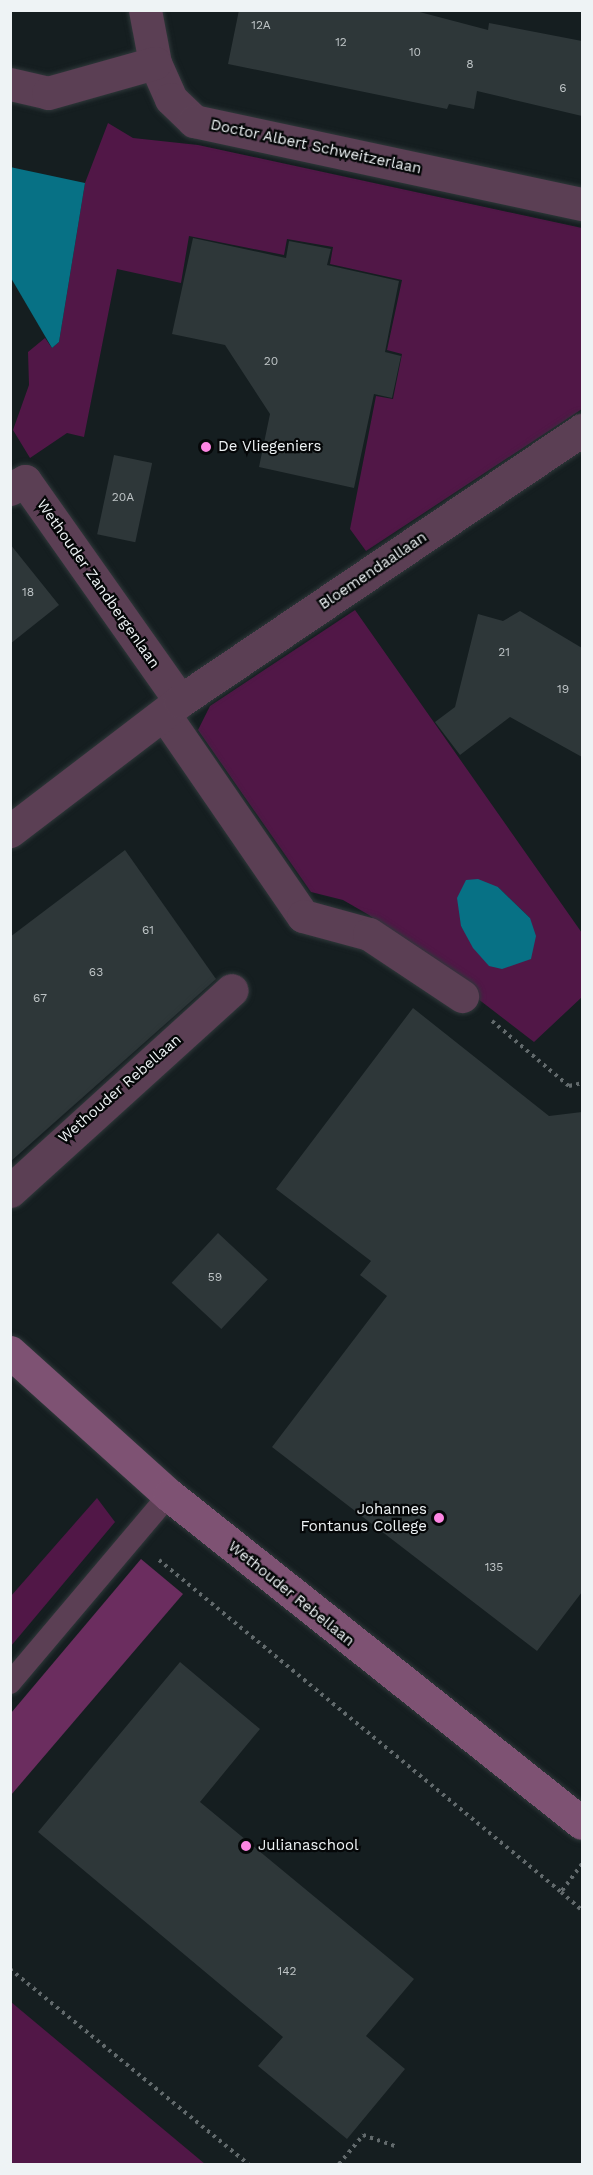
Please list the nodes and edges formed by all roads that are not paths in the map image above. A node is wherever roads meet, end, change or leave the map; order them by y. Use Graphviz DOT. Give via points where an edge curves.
graph roads {
  1 [pos="145,10"];
  2 [pos="155,63"];
  3 [pos="10,84"];
  4 [pos="582,204"];
  5 [pos="582,430"];
  6 [pos="18,485"];
  7 [pos="172,707"];
  8 [pos="10,831"];
  9 [pos="232,990"];
  10 [pos="462,996"];
  11 [pos="10,1191"];
  12 [pos="10,1352"];
  13 [pos="169,1495"];
  14 [pos="10,1683"];
  15 [pos="582,1823"];
  1 -- 2 [label="street, Doctor Albert Schweitzerlaan"];
  2 -- 3 [label="street" via="48,93"];
  2 -- 4 [label="street, Doctor Albert Schweitzerlaan" via="171,99 194,121"];
  5 -- 7 [label="street, Bloemendaallaan"];
  6 -- 7 [label="street, Wethouder Zandbergenlaan"];
  7 -- 8 [label="street, Bloemendaallaan"];
  7 -- 10 [label="street" via="303,916 369,934"];
  9 -- 11 [label="street, Wethouder Rebellaan"];
  12 -- 13 [label="street, Wethouder Rebellaan"];
  13 -- 14 [label="lane"];
  13 -- 15 [label="street, Wethouder Rebellaan"];
}
